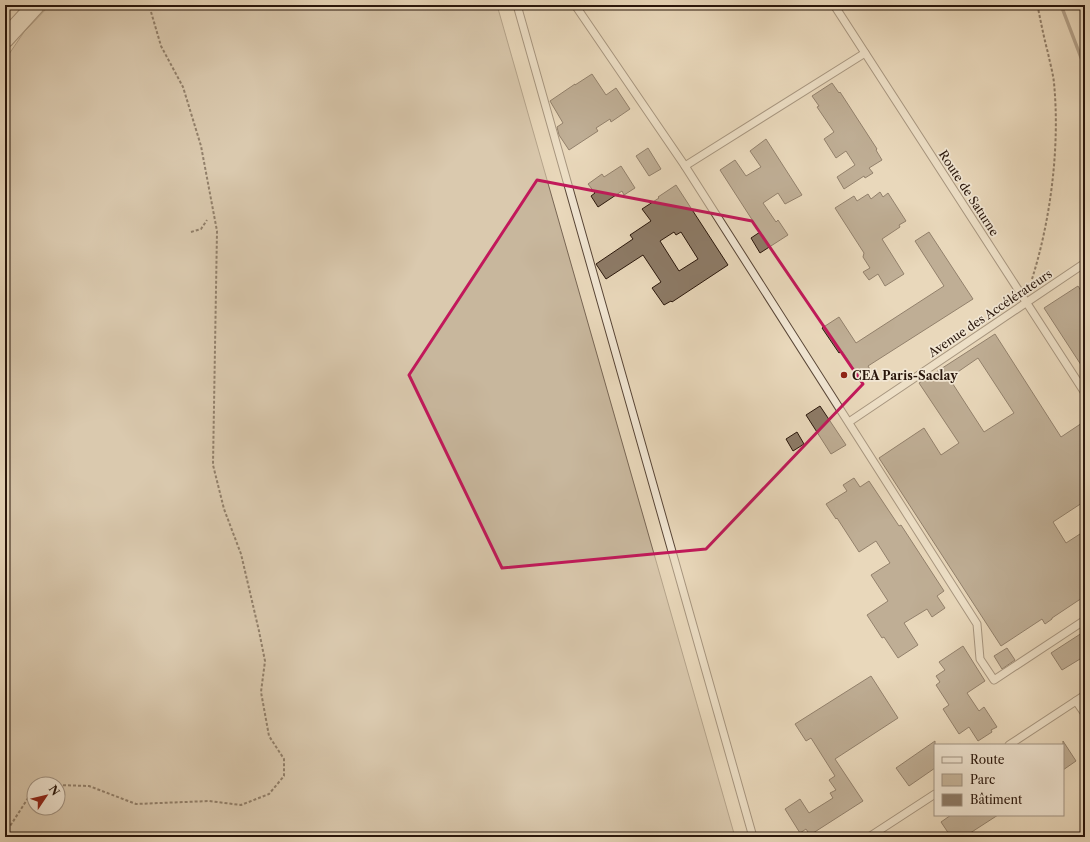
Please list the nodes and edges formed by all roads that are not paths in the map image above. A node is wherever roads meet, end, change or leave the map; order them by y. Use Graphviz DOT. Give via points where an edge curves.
graph roads {
  1 [pos="36,5"];
  2 [pos="517,5"];
  3 [pos="575,5"];
  4 [pos="834,5"];
  5 [pos="5,39"];
  6 [pos="865,53"];
  7 [pos="685,166"];
  8 [pos="1085,263"];
  9 [pos="1026,302"];
  10 [pos="1085,393"];
  11 [pos="849,422"];
  12 [pos="1085,620"];
  13 [pos="1085,695"];
  14 [pos="1076,701"];
  15 [pos="1085,714"];
  16 [pos="1011,744"];
  17 [pos="934,795"];
  18 [pos="753,837"];
  19 [pos="869,837"];
  1 -- 5 [label="street"];
  2 -- 18 [label="lane"];
  3 -- 7 [label="lane"];
  4 -- 6 [label="lane, Route de Saturne"];
  6 -- 7 [label="lane"];
  6 -- 9 [label="lane, Route de Saturne"];
  7 -- 11 [label="lane"];
  8 -- 9 [label="lane, Avenue des Accélérateurs"];
  9 -- 10 [label="lane, Route de Saturne"];
  9 -- 11 [label="lane, Avenue des Accélérateurs"];
  11 -- 12 [label="lane" via="977,624 980,659 994,680"];
  13 -- 14 [label="lane"];
  14 -- 15 [label="lane"];
  14 -- 16 [label="lane"];
  17 -- 19 [label="lane"];
}
